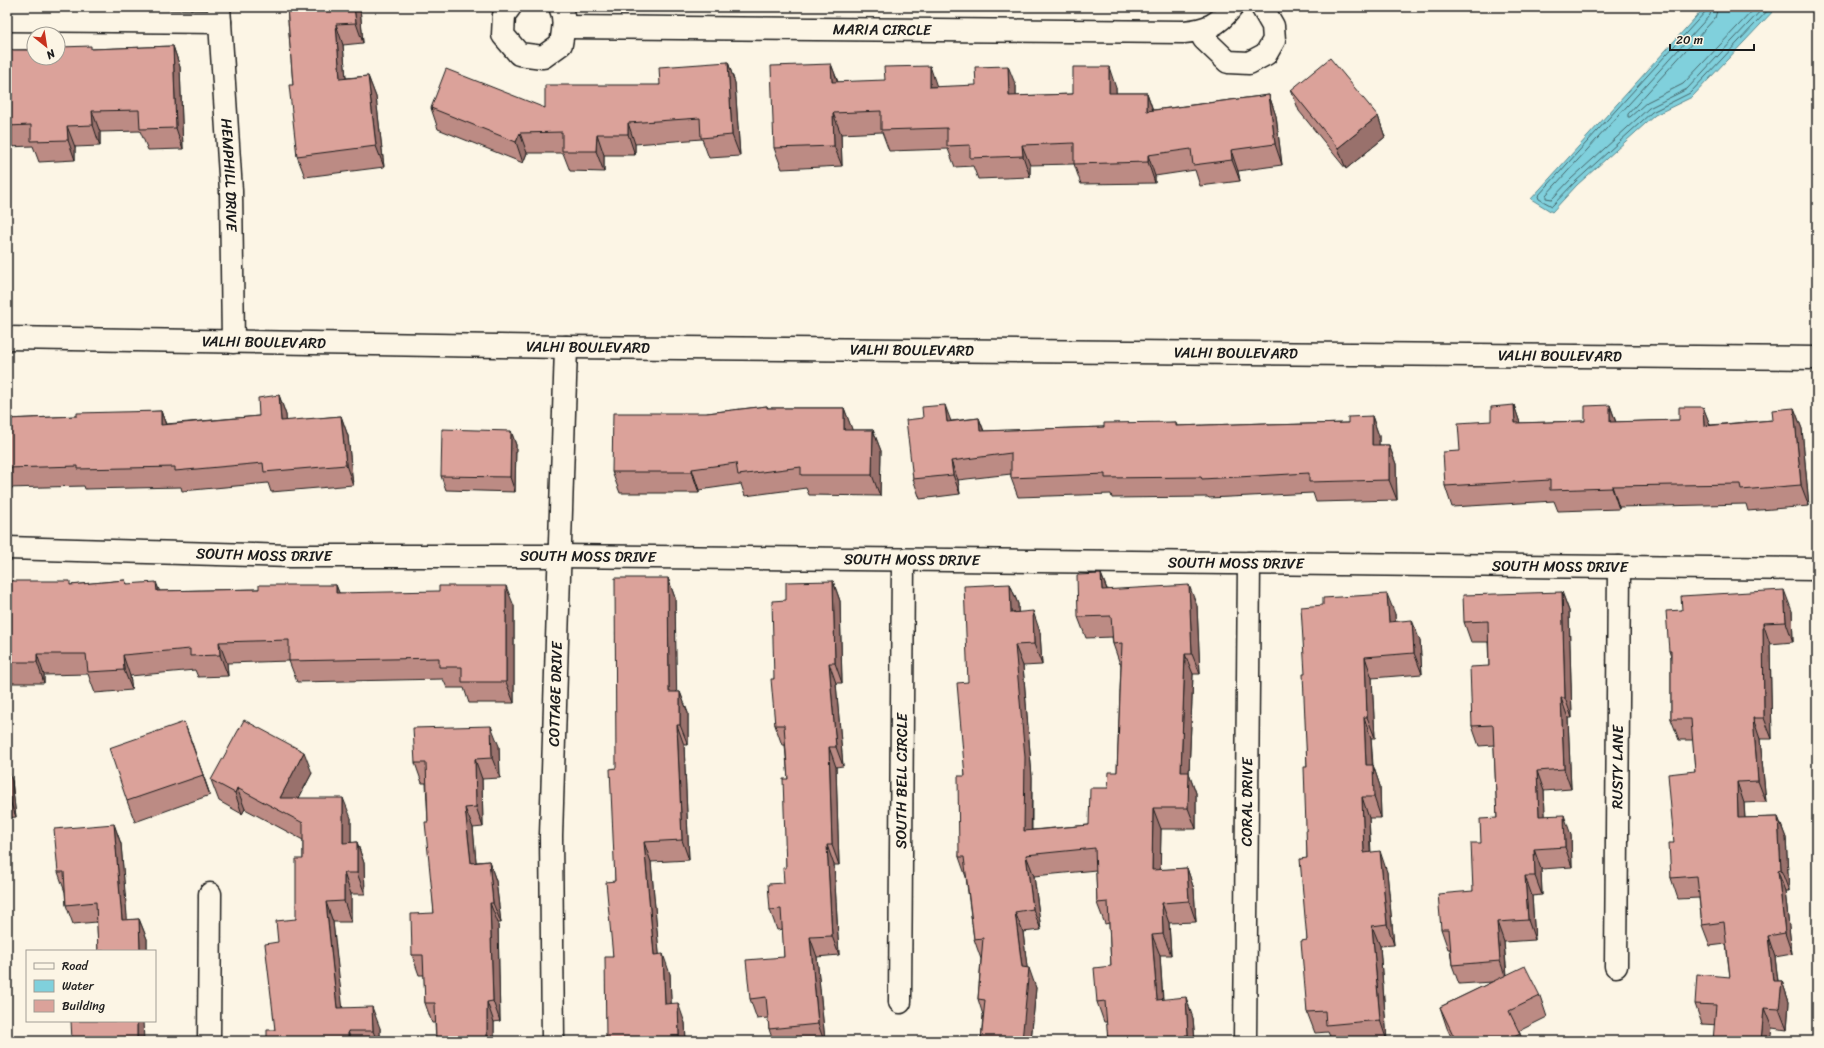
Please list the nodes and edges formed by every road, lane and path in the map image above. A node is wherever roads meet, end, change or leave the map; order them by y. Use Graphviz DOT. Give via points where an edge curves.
graph roads {
  1 [pos="510,7"];
  2 [pos="1232,7"];
  3 [pos="1262,7"];
  4 [pos="219,14"];
  5 [pos="562,17"];
  6 [pos="7,20"];
  7 [pos="1200,31"];
  8 [pos="7,338"];
  9 [pos="233,342"];
  10 [pos="566,347"];
  11 [pos="1817,358"];
  12 [pos="7,548"];
  13 [pos="559,556"];
  14 [pos="903,560"];
  15 [pos="1249,563"];
  16 [pos="1619,568"];
  17 [pos="1817,569"];
  18 [pos="210,894"];
  19 [pos="1616,966"];
  20 [pos="900,1002"];
  21 [pos="209,1041"];
  22 [pos="553,1041"];
  23 [pos="1245,1041"];
  1 -- 5 [label="street, MARIA CIRCLE" via="504,15 503,35 519,54 543,57 562,44"];
  2 -- 7 [label="street, MARIA CIRCLE" via="1222,20"];
  3 -- 7 [label="street" via="1274,26 1274,40 1266,54 1249,63 1228,62 1204,39"];
  4 -- 6 [label="street"];
  4 -- 9 [label="street, HEMPHILL DRIVE" via="231,191"];
  5 -- 7 [label="street, MARIA CIRCLE"];
  8 -- 9 [label="street, VALHI BOULEVARD"];
  9 -- 10 [label="street, VALHI BOULEVARD"];
  10 -- 11 [label="street, VALHI BOULEVARD"];
  10 -- 13 [label="street, COTTAGE DRIVE"];
  12 -- 13 [label="street, SOUTH MOSS DRIVE" via="290,556"];
  13 -- 14 [label="street, SOUTH MOSS DRIVE"];
  13 -- 22 [label="street, COTTAGE DRIVE" via="551,836"];
  14 -- 15 [label="street, SOUTH MOSS DRIVE"];
  14 -- 20 [label="street, SOUTH BELL CIRCLE"];
  15 -- 16 [label="street, SOUTH MOSS DRIVE"];
  15 -- 23 [label="street, CORAL DRIVE"];
  16 -- 17 [label="street, SOUTH MOSS DRIVE"];
  16 -- 19 [label="street, RUSTY LANE"];
  18 -- 21 [label="street"];
}
